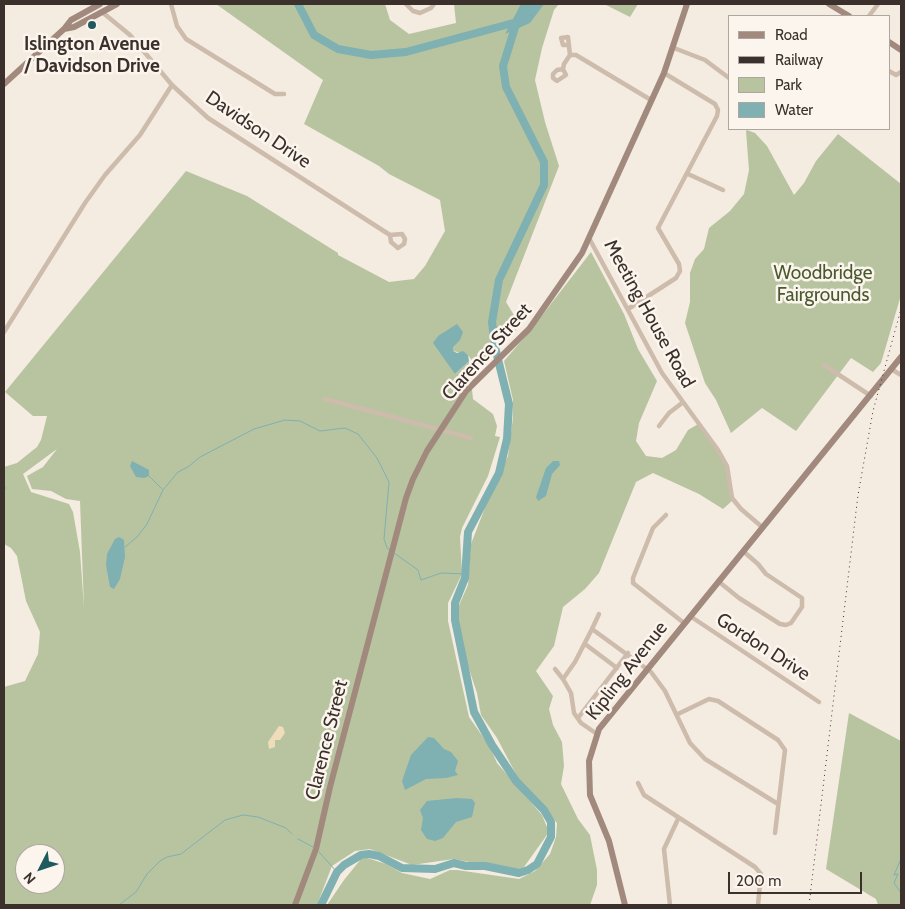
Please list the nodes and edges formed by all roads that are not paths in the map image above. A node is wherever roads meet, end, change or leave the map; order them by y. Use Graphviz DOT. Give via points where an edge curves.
graph roads {
  1 [pos="117,4"];
  2 [pos="171,4"];
  3 [pos="406,4"];
  4 [pos="434,4"];
  5 [pos="687,4"];
  6 [pos="829,4"];
  7 [pos="878,4"];
  8 [pos="96,5"];
  9 [pos="102,12"];
  10 [pos="847,15"];
  11 [pos="870,15"];
  12 [pos="64,29"];
  13 [pos="890,43"];
  14 [pos="569,45"];
  15 [pos="674,48"];
  16 [pos="901,50"];
  17 [pos="570,55"];
  18 [pos="563,69"];
  19 [pos="664,73"];
  20 [pos="900,73"];
  21 [pos="728,77"];
  22 [pos="901,81"];
  23 [pos="4,84"];
  24 [pos="172,85"];
  25 [pos="284,94"];
  26 [pos="650,100"];
  27 [pos="688,174"];
  28 [pos="723,190"];
  29 [pos="390,235"];
  30 [pos="589,238"];
  31 [pos="628,310"];
  32 [pos="4,332"];
  33 [pos="901,357"];
  34 [pos="824,365"];
  35 [pos="891,369"];
  36 [pos="901,376"];
  37 [pos="871,396"];
  38 [pos="326,399"];
  39 [pos="682,403"];
  40 [pos="659,426"];
  41 [pos="440,431"];
  42 [pos="471,438"];
  43 [pos="666,515"];
  44 [pos="762,527"];
  45 [pos="743,551"];
  46 [pos="718,581"];
  47 [pos="599,614"];
  48 [pos="690,616"];
  49 [pos="684,623"];
  50 [pos="592,629"];
  51 [pos="585,644"];
  52 [pos="628,654"];
  53 [pos="647,667"];
  54 [pos="617,668"];
  55 [pos="555,669"];
  56 [pos="563,679"];
  57 [pos="819,702"];
  58 [pos="678,714"];
  59 [pos="578,718"];
  60 [pos="597,734"];
  61 [pos="638,783"];
  62 [pos="778,804"];
  63 [pos="678,819"];
  64 [pos="775,833"];
  65 [pos="295,905"];
  66 [pos="625,905"];
  67 [pos="670,905"];
  68 [pos="758,905"];
  1 -- 9 [label="street"];
  2 -- 25 [label="street" via="177,26 186,39 275,94"];
  3 -- 4 [label="street" via="420,13"];
  5 -- 15 [label="street, Clarence Street"];
  6 -- 10 [label="street"];
  7 -- 11 [label="street"];
  8 -- 9 [label="street"];
  8 -- 12 [label="street" via="71,20"];
  9 -- 12 [label="street"];
  9 -- 24 [label="street, Davidson Drive" via="130,35"];
  12 -- 23 [label="street"];
  13 -- 16 [label="street"];
  14 -- 17 [label="street"];
  15 -- 19 [label="street, Clarence Street"];
  15 -- 21 [label="street" via="705,60"];
  17 -- 18 [label="street"];
  17 -- 26 [label="street" via="576,55"];
  19 -- 26 [label="street, Clarence Street"];
  19 -- 27 [label="street" via="715,104 718,110"];
  20 -- 22 [label="street"];
  24 -- 29 [label="street, Davidson Drive" via="208,118"];
  24 -- 32 [label="street" via="140,135 90,195"];
  26 -- 30 [label="street, Clarence Street"];
  27 -- 28 [label="street"];
  27 -- 31 [label="street" via="658,228 679,264 680,272"];
  30 -- 31 [label="street, Meeting House Road"];
  30 -- 41 [label="street, Clarence Street" via="570,274 530,329 466,391"];
  31 -- 39 [label="street, Meeting House Road"];
  33 -- 35 [label="street, Kipling Avenue"];
  34 -- 37 [label="street"];
  35 -- 36 [label="street"];
  35 -- 37 [label="street, Kipling Avenue"];
  37 -- 44 [label="street, Kipling Avenue"];
  38 -- 41 [label="street"];
  39 -- 40 [label="street"];
  39 -- 44 [label="street, Meeting House Road" via="727,466 732,498"];
  41 -- 42 [label="street"];
  41 -- 65 [label="street, Clarence Street" via="427,451 406,498 316,849"];
  43 -- 49 [label="street" via="653,528 633,583"];
  44 -- 45 [label="street, Kipling Avenue"];
  45 -- 46 [label="street, Kipling Avenue"];
  45 -- 46 [label="street" via="766,575 802,598 802,606 791,623 780,624"];
  46 -- 48 [label="street, Kipling Avenue"];
  47 -- 50 [label="street"];
  48 -- 49 [label="street, Kipling Avenue"];
  48 -- 57 [label="street, Gordon Drive"];
  49 -- 53 [label="street, Kipling Avenue"];
  50 -- 51 [label="street"];
  50 -- 52 [label="street"];
  51 -- 54 [label="street"];
  51 -- 56 [label="street"];
  52 -- 53 [label="street"];
  52 -- 54 [label="street"];
  53 -- 58 [label="street"];
  53 -- 60 [label="street, Kipling Avenue"];
  54 -- 59 [label="street"];
  55 -- 56 [label="street"];
  56 -- 59 [label="street"];
  58 -- 62 [label="street" via="690,743 705,759"];
  58 -- 62 [label="street" via="709,700 718,701 778,740 785,750"];
  59 -- 60 [label="street"];
  60 -- 66 [label="street, Kipling Avenue" via="589,761 590,796 609,841"];
  61 -- 63 [label="street" via="644,795"];
  62 -- 64 [label="street"];
  63 -- 67 [label="street" via="664,849"];
  63 -- 68 [label="street" via="755,867 761,874"];
}
